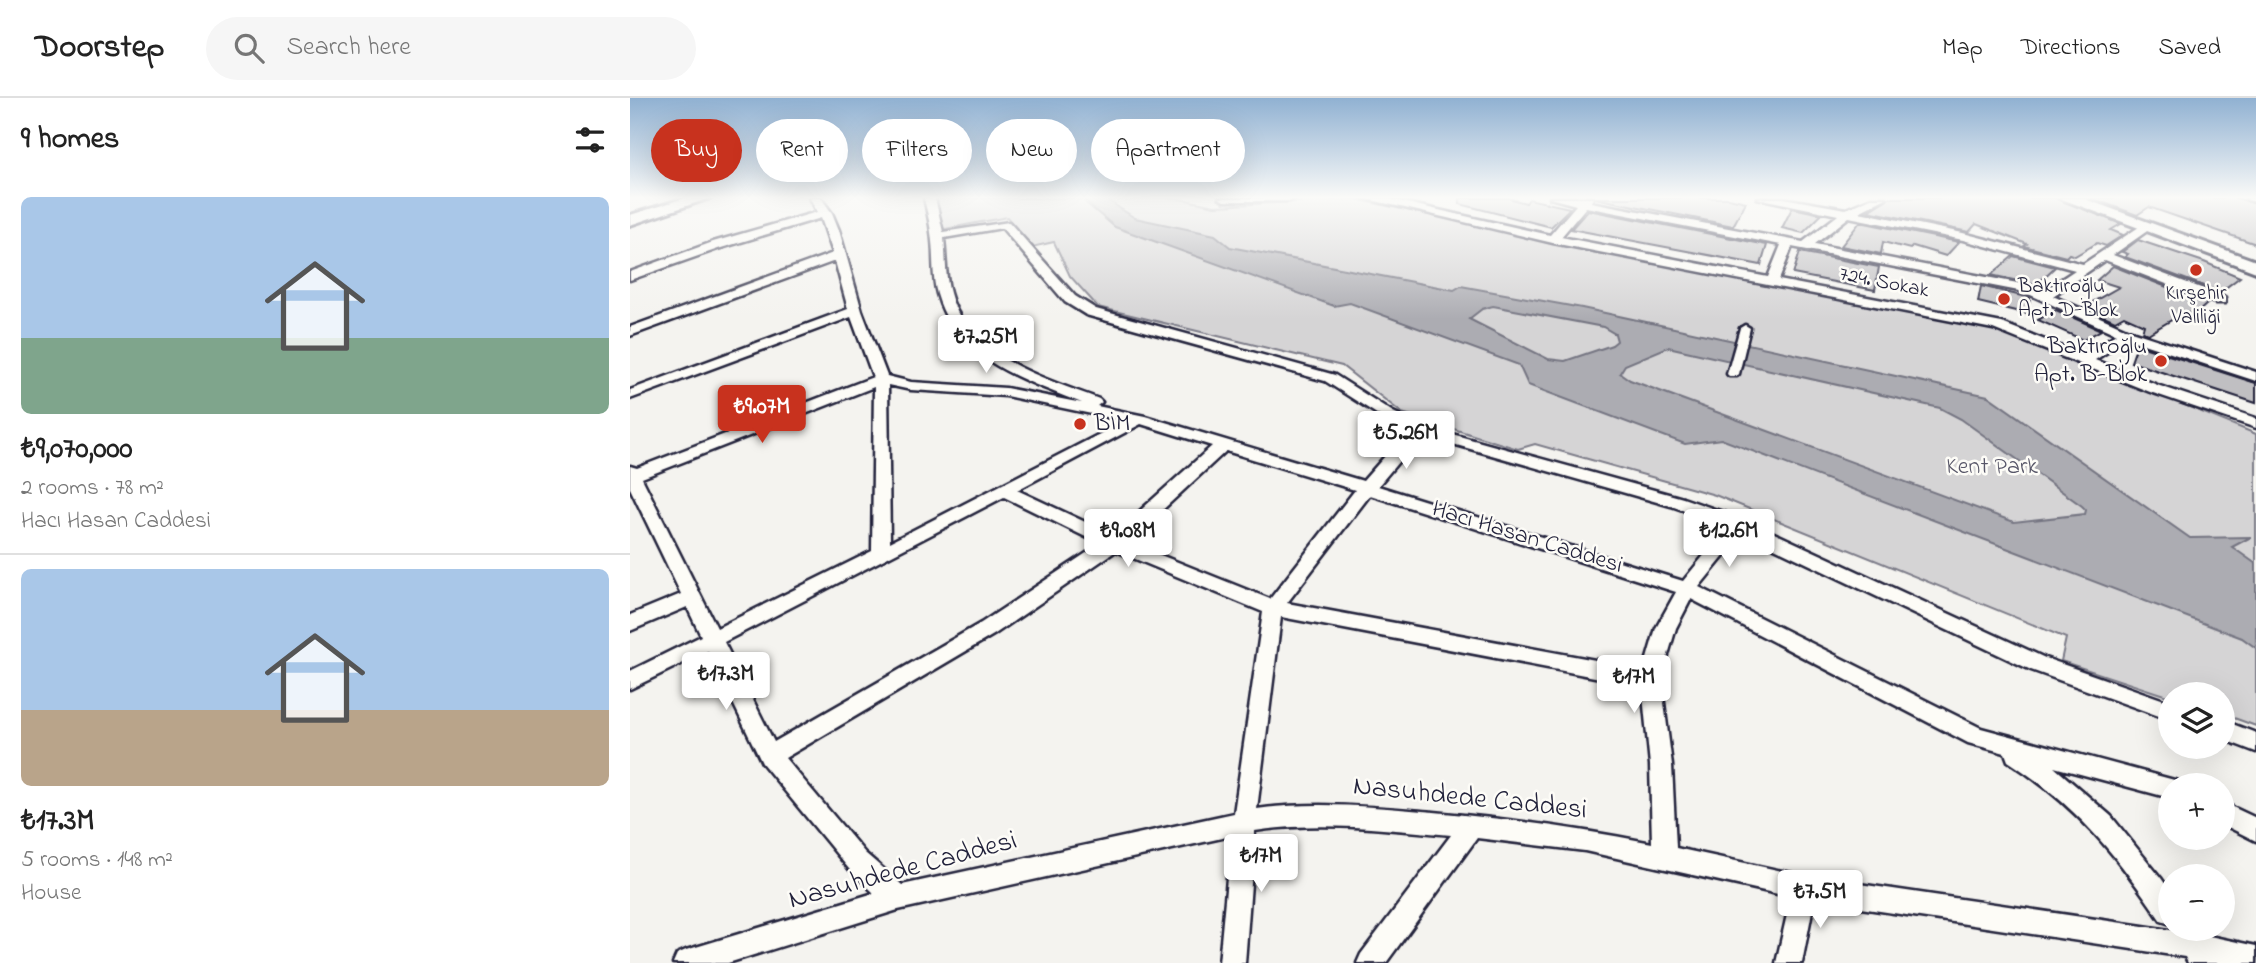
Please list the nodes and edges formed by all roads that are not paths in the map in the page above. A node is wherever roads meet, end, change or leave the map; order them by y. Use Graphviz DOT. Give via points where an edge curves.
graph roads {
  1 [pos="747,238"];
  2 [pos="834,238"];
  3 [pos="938,238"];
  4 [pos="1017,238"];
  5 [pos="1766,238"];
  6 [pos="1815,238"];
  7 [pos="1970,238"];
  8 [pos="2128,238"];
  9 [pos="2177,238"];
  10 [pos="2201,238"];
  11 [pos="1553,239"];
  12 [pos="1788,243"];
  13 [pos="1806,246"];
  14 [pos="840,255"];
  15 [pos="2102,255"];
  16 [pos="2256,258"];
  17 [pos="2256,267"];
  18 [pos="2082,268"];
  19 [pos="630,276"];
  20 [pos="1772,282"];
  21 [pos="2043,296"];
  22 [pos="2220,300"];
  23 [pos="855,311"];
  24 [pos="1745,328"];
  25 [pos="630,332"];
  26 [pos="2126,334"];
  27 [pos="2085,360"];
  28 [pos="1733,374"];
  29 [pos="2256,377"];
  30 [pos="881,379"];
  31 [pos="630,396"];
  32 [pos="1140,419"];
  33 [pos="2256,423"];
  34 [pos="1418,429"];
  35 [pos="1223,445"];
  36 [pos="631,475"];
  37 [pos="1366,488"];
  38 [pos="1003,490"];
  39 [pos="1740,524"];
  40 [pos="1114,543"];
  41 [pos="881,554"];
  42 [pos="1687,589"];
  43 [pos="694,597"];
  44 [pos="1273,608"];
  45 [pos="630,623"];
  46 [pos="715,640"];
  47 [pos="1651,679"];
  48 [pos="630,681"];
  49 [pos="2158,707"];
  50 [pos="2235,734"];
  51 [pos="1976,736"];
  52 [pos="2256,743"];
  53 [pos="770,756"];
  54 [pos="2158,785"];
  55 [pos="2235,819"];
  56 [pos="1244,822"];
  57 [pos="1471,827"];
  58 [pos="2256,830"];
  59 [pos="1664,858"];
  60 [pos="1805,888"];
  61 [pos="2158,894"];
  62 [pos="898,898"];
  63 [pos="2193,946"];
  64 [pos="2256,959"];
  65 [pos="686,963"];
  66 [pos="1232,963"];
  67 [pos="1370,963"];
  68 [pos="1789,963"];
  1 -- 19 [label="street"];
  2 -- 14 [label="street"];
  3 -- 32 [label="street" via="944,297 963,330 987,356"];
  4 -- 34 [label="street" via="1070,299 1091,312 1330,378"];
  5 -- 12 [label="street"];
  6 -- 13 [label="street"];
  7 -- 18 [label="street"];
  8 -- 15 [label="street"];
  9 -- 17 [label="main road"];
  10 -- 16 [label="main road"];
  11 -- 20 [label="street, 724. Sokak"];
  12 -- 13 [label="street"];
  12 -- 20 [label="street"];
  13 -- 21 [label="street" via="2028,289"];
  14 -- 23 [label="street"];
  14 -- 25 [label="street"];
  15 -- 18 [label="street"];
  15 -- 22 [label="street"];
  18 -- 21 [label="street"];
  20 -- 27 [label="street, 724. Sokak" via="1997,326"];
  21 -- 26 [label="street"];
  23 -- 30 [label="street"];
  23 -- 31 [label="street"];
  24 -- 28 [label="street"];
  26 -- 27 [label="street"];
  26 -- 29 [label="street"];
  27 -- 33 [label="street, 724. Sokak"];
  30 -- 32 [label="street, Hacı Hasan Caddesi" via="911,386 1006,393"];
  30 -- 36 [label="street"];
  30 -- 41 [label="street"];
  32 -- 35 [label="street, Hacı Hasan Caddesi"];
  32 -- 38 [label="street"];
  34 -- 37 [label="street"];
  34 -- 39 [label="street"];
  35 -- 37 [label="street, Hacı Hasan Caddesi"];
  35 -- 40 [label="street"];
  36 -- 43 [label="street"];
  37 -- 42 [label="street, Hacı Hasan Caddesi"];
  37 -- 44 [label="street"];
  38 -- 40 [label="street"];
  38 -- 41 [label="street"];
  39 -- 42 [label="street"];
  39 -- 49 [label="street" via="2038,664"];
  40 -- 44 [label="street"];
  40 -- 53 [label="street" via="968,640"];
  41 -- 46 [label="street"];
  42 -- 47 [label="street" via="1666,628"];
  42 -- 51 [label="street, Hacı Hasan Caddesi"];
  43 -- 45 [label="street"];
  43 -- 46 [label="street"];
  44 -- 47 [label="street"];
  44 -- 56 [label="street"];
  46 -- 48 [label="street"];
  46 -- 53 [label="street"];
  47 -- 59 [label="street" via="1661,765"];
  50 -- 52 [label="street"];
  51 -- 54 [label="street, Hacı Hasan Caddesi"];
  51 -- 61 [label="street" via="2005,748 2069,788 2123,843"];
  53 -- 62 [label="street" via="857,861"];
  55 -- 58 [label="street"];
  56 -- 57 [label="street, Nasuhdede Caddesi" via="1337,814"];
  56 -- 62 [label="street, Nasuhdede Caddesi"];
  56 -- 66 [label="street"];
  57 -- 59 [label="street, Nasuhdede Caddesi" via="1585,840"];
  57 -- 67 [label="street"];
  59 -- 60 [label="street, Nasuhdede Caddesi"];
  60 -- 63 [label="street, Nasuhdede Caddesi"];
  60 -- 68 [label="street"];
  62 -- 65 [label="street, Nasuhdede Caddesi"];
  63 -- 64 [label="street, Nasuhdede Caddesi"];
}
